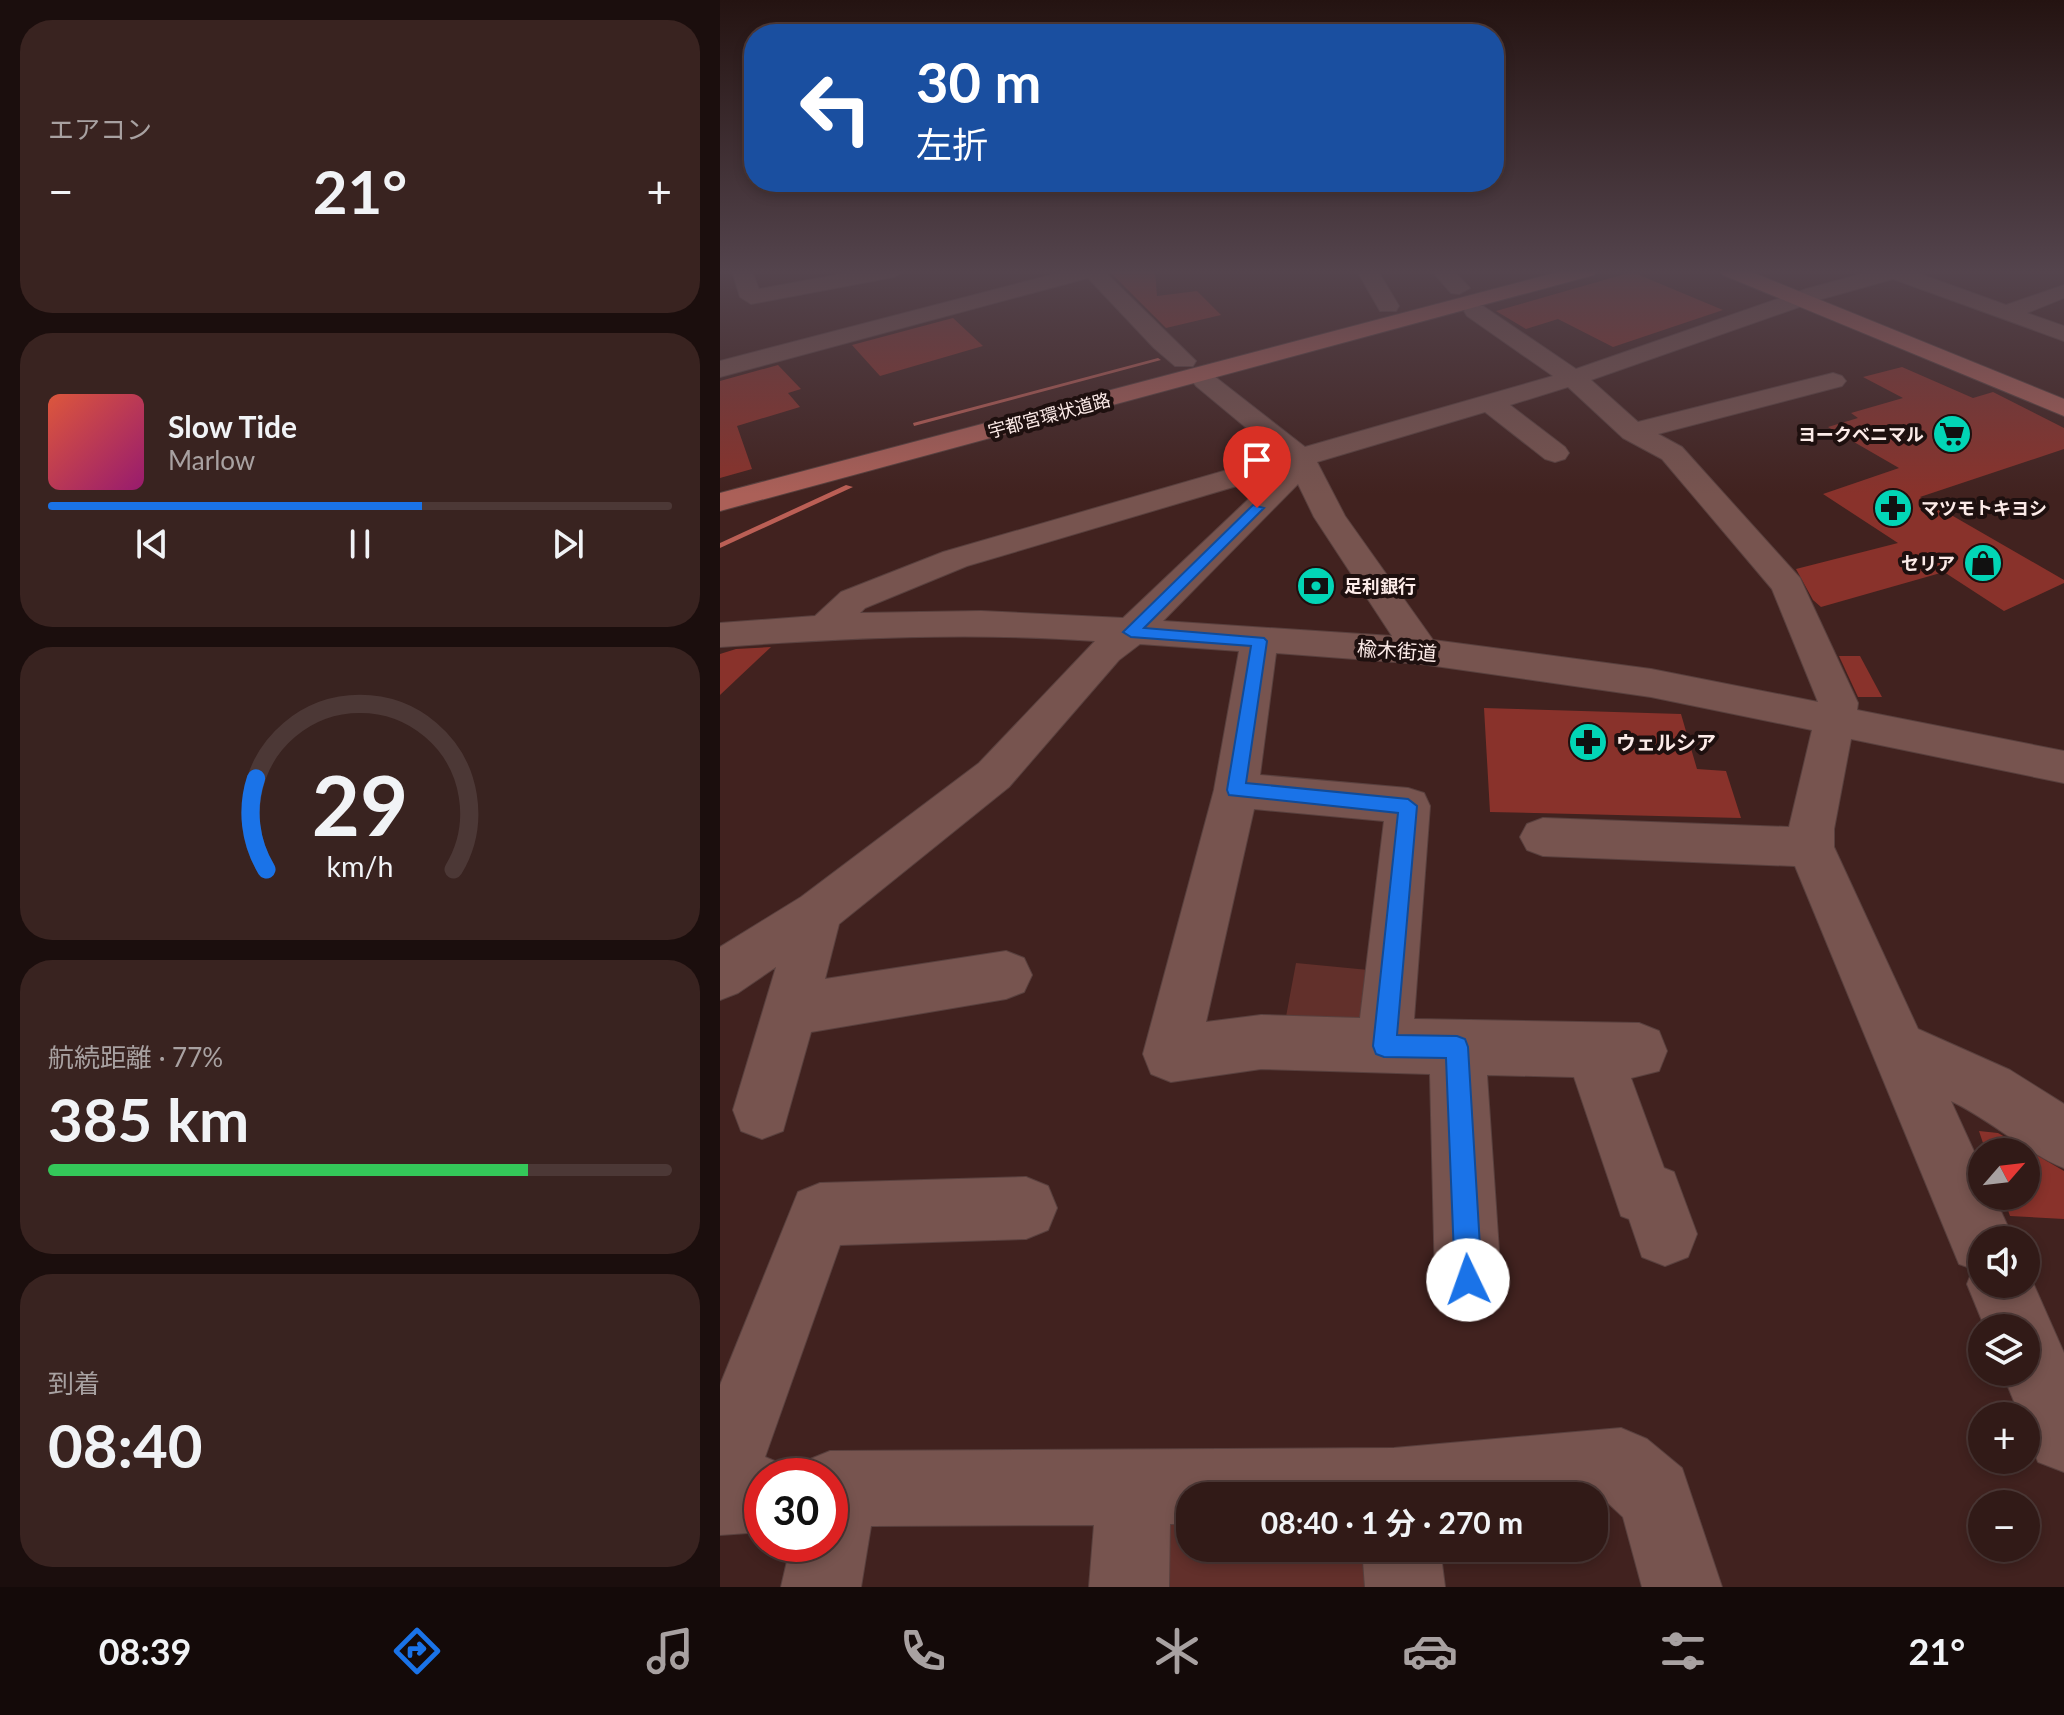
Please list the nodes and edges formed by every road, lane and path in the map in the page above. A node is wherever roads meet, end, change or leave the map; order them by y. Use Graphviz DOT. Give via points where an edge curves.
graph roads {
  1 [pos="811,345"];
  2 [pos="1164,345"];
  3 [pos="1272,345"];
  4 [pos="1288,345"];
  5 [pos="1290,345"];
  6 [pos="1544,345"];
  7 [pos="1668,345"];
  8 [pos="1918,345"];
  9 [pos="1933,345"];
  10 [pos="720,369"];
  11 [pos="1195,371"];
  12 [pos="1573,378"];
  13 [pos="1833,381"];
  14 [pos="1116,392"];
  15 [pos="2064,395"];
  16 [pos="1489,402"];
  17 [pos="2064,408"];
  18 [pos="1633,432"];
  19 [pos="1555,453"];
  20 [pos="1301,461"];
  21 [pos="720,489"];
  22 [pos="720,502"];
  23 [pos="825,627"];
  24 [pos="1131,632"];
  25 [pos="720,635"];
  26 [pos="1259,641"];
  27 [pos="1421,651"];
  28 [pos="1836,720"];
  29 [pos="2064,767"];
  30 [pos="1236,790"];
  31 [pos="1543,837"];
  32 [pos="1811,847"];
  33 [pos="818,912"];
  34 [pos="1007,971"];
  35 [pos="720,976"];
  36 [pos="791,1010"];
  37 [pos="1384,1046"];
  38 [pos="1457,1047"];
  39 [pos="1902,1050"];
  40 [pos="762,1110"];
  41 [pos="2064,1138"];
  42 [pos="1026,1208"];
  43 [pos="1976,1226"];
  44 [pos="1665,1234"];
  45 [pos="1468,1280"];
  46 [pos="2040,1379"];
  47 [pos="2064,1436"];
  48 [pos="728,1438"];
  49 [pos="1536,1482"];
  50 [pos="1134,1487"];
  51 [pos="1176,1491"];
  52 [pos="744,1495"];
  53 [pos="720,1497"];
  54 [pos="848,1514"];
  55 [pos="825,1562"];
  56 [pos="1402,1562"];
  57 [pos="821,1587"];
  58 [pos="1129,1587"];
  59 [pos="1405,1587"];
  60 [pos="1682,1587"];
  1 -- 10 [label="street"];
  2 -- 11 [label="street"];
  3 -- 11 [label="main road"];
  4 -- 14 [label="main road, 宇都宮環状道路"];
  5 -- 11 [label="main road"];
  6 -- 12 [label="street"];
  7 -- 12 [label="street"];
  8 -- 17 [label="main road"];
  9 -- 15 [label="main road"];
  11 -- 14 [label="main road"];
  11 -- 20 [label="street"];
  12 -- 16 [label="street"];
  12 -- 18 [label="street"];
  13 -- 18 [label="street"];
  14 -- 21 [label="main road, 宇都宮環状道路"];
  14 -- 22 [label="main road, 宇都宮環状道路"];
  16 -- 19 [label="street"];
  16 -- 20 [label="street"];
  18 -- 28 [label="street" via="1672,453 1788,586 1838,703"];
  20 -- 23 [label="street" via="955,559 853,600"];
  20 -- 24 [label="street"];
  20 -- 27 [label="street" via="1330,517"];
  23 -- 24 [label="street, 楡木街道" via="951,623"];
  23 -- 25 [label="street, 楡木街道"];
  24 -- 26 [label="street, 楡木街道"];
  24 -- 33 [label="street" via="1106,651 994,775"];
  26 -- 27 [label="street, 楡木街道"];
  26 -- 30 [label="street"];
  27 -- 28 [label="street, 楡木街道" via="1620,678"];
  28 -- 29 [label="street, 楡木街道"];
  28 -- 32 [label="street"];
  30 -- 37 [label="street" via="1408,806"];
  30 -- 37 [label="street" via="1171,1054 1261,1042"];
  31 -- 32 [label="street"];
  32 -- 39 [label="street"];
  33 -- 35 [label="street"];
  33 -- 36 [label="street"];
  34 -- 36 [label="street"];
  36 -- 40 [label="street"];
  37 -- 38 [label="street"];
  38 -- 44 [label="street" via="1616,1051 1643,1194 1652,1194"];
  38 -- 45 [label="street"];
  39 -- 41 [label="street" via="1990,1090"];
  39 -- 43 [label="street"];
  42 -- 48 [label="street" via="820,1214"];
  46 -- 47 [label="street"];
  49 -- 60 [label="street" via="1621,1465 1655,1495"];
  50 -- 51 [label="street"];
  50 -- 54 [label="street"];
  50 -- 58 [label="street"];
  52 -- 53 [label="street"];
  55 -- 57 [label="street"];
  56 -- 59 [label="street"];
}
